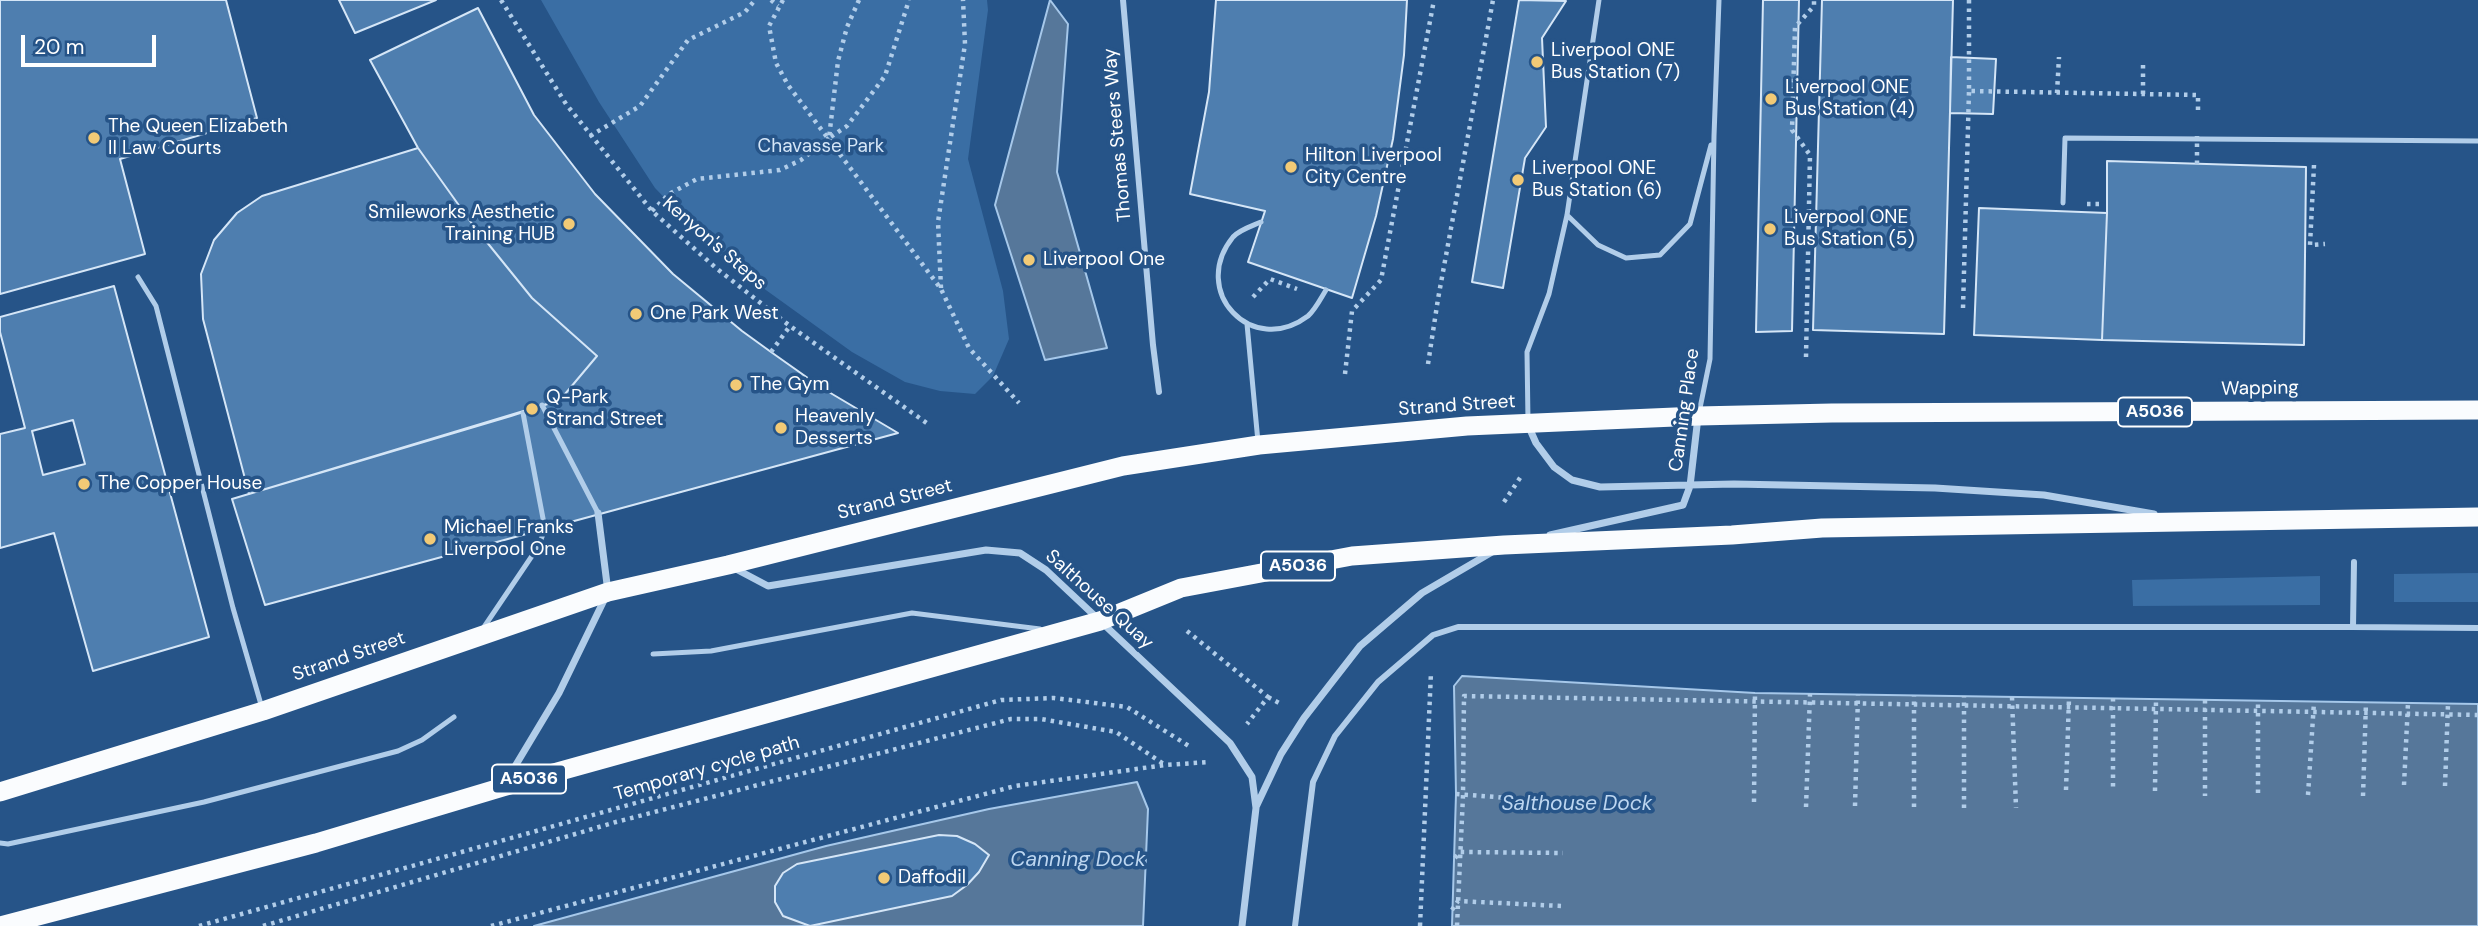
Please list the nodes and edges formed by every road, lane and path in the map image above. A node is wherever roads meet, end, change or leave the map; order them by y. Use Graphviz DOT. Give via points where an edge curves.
graph roads {
  1 [pos="501,0"];
  2 [pos="755,0"];
  3 [pos="771,0"];
  4 [pos="783,0"];
  5 [pos="859,0"];
  6 [pos="909,0"];
  7 [pos="963,0"];
  8 [pos="1123,0"];
  9 [pos="1434,0"];
  10 [pos="1493,0"];
  11 [pos="1599,0"];
  12 [pos="1719,0"];
  13 [pos="1814,0"];
  14 [pos="1969,0"];
  15 [pos="778,6"];
  16 [pos="2059,57"];
  17 [pos="2143,60"];
  18 [pos="1969,91"];
  19 [pos="2057,93"];
  20 [pos="2143,94"];
  21 [pos="2182,96"];
  22 [pos="590,135"];
  23 [pos="1713,136"];
  24 [pos="2197,136"];
  25 [pos="829,138"];
  26 [pos="2478,141"];
  27 [pos="2197,164"];
  28 [pos="2314,164"];
  29 [pos="2063,203"];
  30 [pos="652,211"];
  31 [pos="1567,215"];
  32 [pos="1261,222"];
  33 [pos="2325,244"];
  34 [pos="138,277"];
  35 [pos="941,289"];
  36 [pos="1326,290"];
  37 [pos="1301,291"];
  38 [pos="1253,297"];
  39 [pos="1963,308"];
  40 [pos="1247,324"];
  41 [pos="790,326"];
  42 [pos="771,352"];
  43 [pos="1806,357"];
  44 [pos="1428,364"];
  45 [pos="1345,374"];
  46 [pos="1159,392"];
  47 [pos="1019,403"];
  48 [pos="542,405"];
  49 [pos="2478,410"];
  50 [pos="523,413"];
  51 [pos="1832,413"];
  52 [pos="1698,416"];
  53 [pos="928,424"];
  54 [pos="1528,424"];
  55 [pos="1259,445"];
  56 [pos="1522,475"];
  57 [pos="1690,486"];
  58 [pos="1504,502"];
  59 [pos="598,513"];
  60 [pos="2478,517"];
  61 [pos="2200,522"];
  62 [pos="1504,545"];
  63 [pos="2354,562"];
  64 [pos="727,565"];
  65 [pos="608,592"];
  66 [pos="1100,621"];
  67 [pos="2353,627"];
  68 [pos="2478,628"];
  69 [pos="1057,631"];
  70 [pos="1187,631"];
  71 [pos="1433,635"];
  72 [pos="476,638"];
  73 [pos="653,654"];
  74 [pos="1755,693"];
  75 [pos="1810,694"];
  76 [pos="1858,695"];
  77 [pos="1914,696"];
  78 [pos="1964,696"];
  79 [pos="2012,697"];
  80 [pos="2069,698"];
  81 [pos="2113,698"];
  82 [pos="2156,699"];
  83 [pos="2205,700"];
  84 [pos="2258,701"];
  85 [pos="2314,702"];
  86 [pos="2366,702"];
  87 [pos="1755,703"];
  88 [pos="2408,703"];
  89 [pos="1809,704"];
  90 [pos="1858,704"];
  91 [pos="2448,704"];
  92 [pos="2012,707"];
  93 [pos="2068,708"];
  94 [pos="2113,709"];
  95 [pos="2155,709"];
  96 [pos="2205,710"];
  97 [pos="263,711"];
  98 [pos="2258,711"];
  99 [pos="2313,712"];
  100 [pos="2407,713"];
  101 [pos="2448,715"];
  102 [pos="2478,715"];
  103 [pos="454,717"];
  104 [pos="1246,725"];
  105 [pos="1165,765"];
  106 [pos="2404,785"];
  107 [pos="2445,786"];
  108 [pos="503,787"];
  109 [pos="2113,788"];
  110 [pos="2066,790"];
  111 [pos="0,792"];
  112 [pos="2155,792"];
  113 [pos="2258,793"];
  114 [pos="1456,794"];
  115 [pos="1463,796"];
  116 [pos="2205,796"];
  117 [pos="2308,796"];
  118 [pos="2362,796"];
  119 [pos="1564,802"];
  120 [pos="1754,802"];
  121 [pos="1855,806"];
  122 [pos="1806,807"];
  123 [pos="1914,807"];
  124 [pos="1256,808"];
  125 [pos="1964,808"];
  126 [pos="2016,808"];
  127 [pos="0,843"];
  128 [pos="1460,852"];
  129 [pos="1563,853"];
  130 [pos="1455,858"];
  131 [pos="1458,901"];
  132 [pos="1561,905"];
  133 [pos="1452,910"];
  134 [pos="0,926"];
  135 [pos="199,926"];
  136 [pos="263,926"];
  137 [pos="491,926"];
  138 [pos="1242,926"];
  139 [pos="1296,926"];
  140 [pos="1420,926"];
  141 [pos="1457,926"];
  1 -- 22 [label="path, Kenyon's Steps"];
  2 -- 22 [label="path" via="745,12 688,40 640,106"];
  3 -- 15 [label="path"];
  4 -- 15 [label="path"];
  5 -- 25 [label="path" via="838,61"];
  6 -- 25 [label="path" via="885,76 847,125"];
  7 -- 35 [label="path" via="965,44 938,222"];
  8 -- 46 [label="street, Thomas Steers Way"];
  9 -- 45 [label="path" via="1381,280 1352,310"];
  10 -- 44 [label="path"];
  11 -- 31 [label="lane"];
  12 -- 23 [label="lane, Canning Place"];
  13 -- 43 [label="path" via="1795,27 1792,130 1810,155"];
  14 -- 18 [label="path"];
  15 -- 25 [label="path" via="769,26 776,63"];
  16 -- 19 [label="path"];
  17 -- 20 [label="path"];
  18 -- 19 [label="path"];
  18 -- 39 [label="path"];
  19 -- 20 [label="path"];
  20 -- 21 [label="path"];
  22 -- 30 [label="path, Kenyon's Steps"];
  23 -- 31 [label="lane, Canning Place" via="1690,224 1660,255 1626,258 1598,245"];
  23 -- 52 [label="lane, Canning Place" via="1710,359"];
  24 -- 27 [label="path, bridge"];
  25 -- 30 [label="path" via="780,170 697,179 669,194"];
  25 -- 35 [label="path"];
  26 -- 29 [label="lane" via="2065,138"];
  28 -- 33 [label="path" via="2310,245"];
  30 -- 41 [label="path, Kenyon's Steps"];
  31 -- 54 [label="lane" via="1549,294 1527,352"];
  32 -- 40 [label="lane" via="1235,235 1220,258 1218,286 1230,310"];
  34 -- 97 [label="lane" via="156,306"];
  35 -- 47 [label="path" via="969,348"];
  36 -- 40 [label="lane" via="1309,315 1283,329"];
  37 -- 38 [label="path" via="1270,279"];
  40 -- 55 [label="lane"];
  41 -- 42 [label="path"];
  41 -- 53 [label="path, Kenyon's Steps"];
  48 -- 59 [label="lane"];
  49 -- 51 [label="highway, Wapping / A5036"];
  50 -- 72 [label="lane" via="545,528 538,547"];
  51 -- 52 [label="highway, Strand Street / A5036"];
  52 -- 54 [label="highway, Strand Street / A5036"];
  52 -- 57 [label="street, Canning Place"];
  54 -- 55 [label="highway, Strand Street / A5036"];
  54 -- 57 [label="street" via="1554,467 1572,480 1601,487"];
  55 -- 64 [label="highway, Strand Street / A5036" via="1123,466"];
  56 -- 58 [label="path"];
  57 -- 61 [label="street" via="1826,485 2044,495"];
  57 -- 62 [label="street, Canning Place" via="1683,505"];
  59 -- 65 [label="street"];
  60 -- 61 [label="highway, A5036"];
  61 -- 62 [label="highway, A5036" via="1822,528"];
  62 -- 66 [label="highway, A5036" via="1339,558 1181,588"];
  62 -- 124 [label="street, Salthouse Quay" via="1422,593 1360,646 1304,718"];
  63 -- 67 [label="street"];
  64 -- 65 [label="highway, Strand Street / A5036"];
  64 -- 66 [label="street, Salthouse Quay" via="768,586 986,550 1020,553 1045,569"];
  65 -- 72 [label="highway, Strand Street / A5036"];
  65 -- 108 [label="street" via="559,693"];
  66 -- 69 [label="highway, A5036"];
  66 -- 124 [label="street, Salthouse Quay" via="1230,743 1252,777"];
  67 -- 68 [label="street"];
  67 -- 71 [label="street" via="1458,627"];
  69 -- 73 [label="lane" via="912,613 710,651"];
  69 -- 108 [label="highway, A5036"];
  70 -- 104 [label="path" via="1268,697"];
  71 -- 139 [label="street" via="1378,682 1335,736 1313,782"];
  71 -- 140 [label="path"];
  72 -- 97 [label="highway, Strand Street / A5036"];
  74 -- 87 [label="path"];
  75 -- 89 [label="path"];
  76 -- 90 [label="path"];
  77 -- 123 [label="path"];
  78 -- 125 [label="path"];
  79 -- 92 [label="path"];
  80 -- 93 [label="path"];
  81 -- 94 [label="path"];
  82 -- 95 [label="path"];
  83 -- 96 [label="path"];
  84 -- 98 [label="path"];
  85 -- 99 [label="path"];
  86 -- 118 [label="path"];
  87 -- 89 [label="path"];
  87 -- 115 [label="path" via="1464,696"];
  87 -- 120 [label="path"];
  88 -- 100 [label="path"];
  89 -- 90 [label="path"];
  89 -- 122 [label="path"];
  90 -- 92 [label="path"];
  90 -- 121 [label="path"];
  91 -- 101 [label="path"];
  92 -- 93 [label="path"];
  92 -- 126 [label="path"];
  93 -- 94 [label="path"];
  93 -- 110 [label="path"];
  94 -- 95 [label="path"];
  94 -- 109 [label="path"];
  95 -- 96 [label="path"];
  95 -- 112 [label="path"];
  96 -- 98 [label="path"];
  96 -- 116 [label="path"];
  97 -- 111 [label="highway, Strand Street / A5036"];
  98 -- 99 [label="path"];
  98 -- 113 [label="path"];
  99 -- 100 [label="path"];
  99 -- 117 [label="path"];
  100 -- 101 [label="path"];
  100 -- 106 [label="path"];
  101 -- 102 [label="path"];
  101 -- 107 [label="path"];
  103 -- 127 [label="lane" via="398,751 204,802"];
  105 -- 135 [label="path, Temporary cycle path" via="1214,761 1127,707 1054,698 1001,700"];
  105 -- 136 [label="path" via="1116,732 1041,719 1011,719 616,822"];
  105 -- 137 [label="path" via="1015,786"];
  108 -- 134 [label="highway, A5036" via="316,843"];
  114 -- 115 [label="path"];
  115 -- 119 [label="path"];
  115 -- 128 [label="path"];
  124 -- 138 [label="street, Salthouse Quay"];
  128 -- 129 [label="path"];
  128 -- 130 [label="path"];
  128 -- 131 [label="path"];
  131 -- 132 [label="path"];
  131 -- 133 [label="path"];
  131 -- 141 [label="path"];
}
